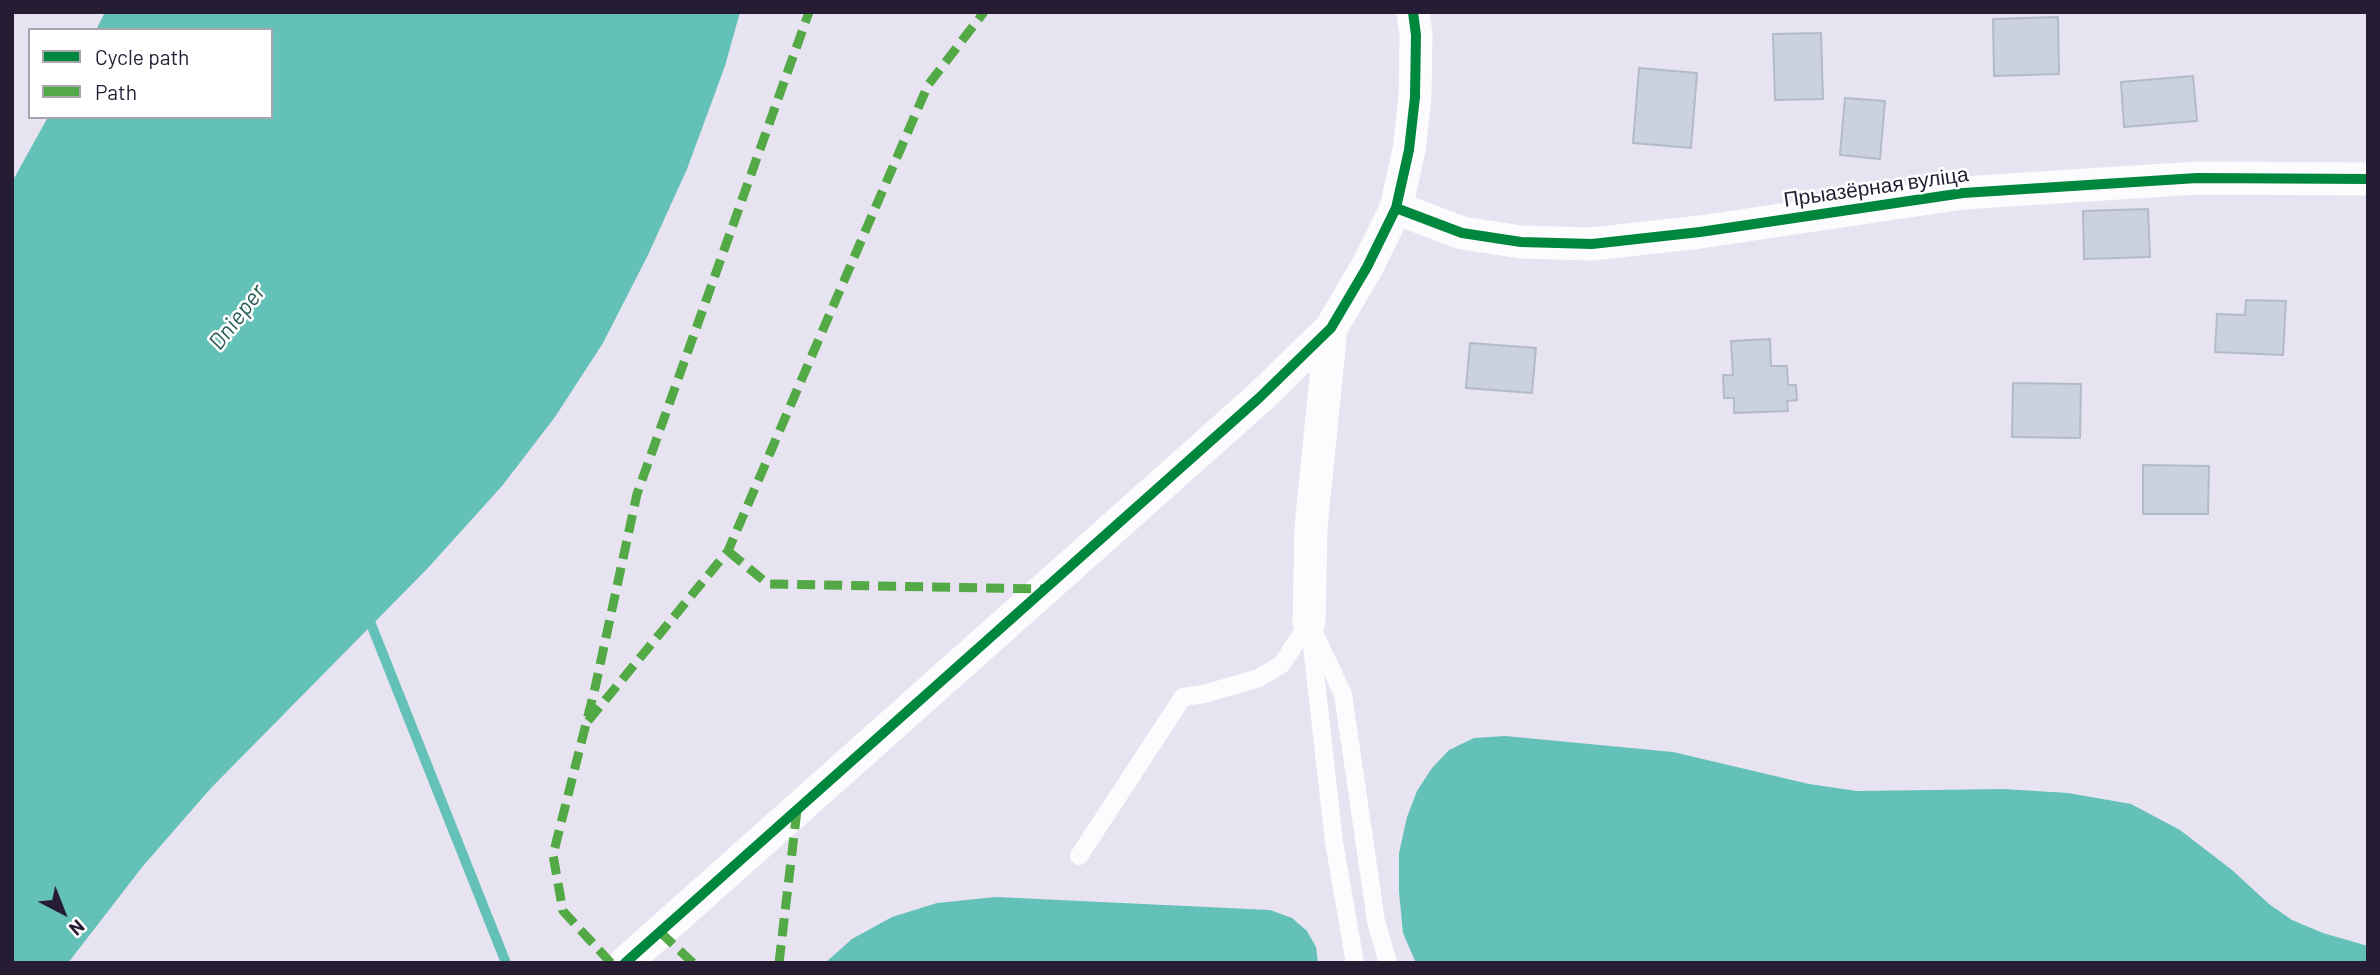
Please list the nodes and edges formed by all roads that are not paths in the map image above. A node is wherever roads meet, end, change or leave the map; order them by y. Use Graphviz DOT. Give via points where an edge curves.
graph roads {
  1 [pos="1413,12"];
  2 [pos="2368,179"];
  3 [pos="1396,208"];
  4 [pos="1331,328"];
  5 [pos="1309,622"];
  6 [pos="1079,856"];
  7 [pos="625,963"];
  8 [pos="1355,963"];
  9 [pos="1388,963"];
  1 -- 3 [label="street" via="1415,97"];
  2 -- 3 [label="street, Прыазёрная вуліца" via="2197,178 1964,193 1592,244 1521,242 1462,233"];
  3 -- 4 [label="street"];
  4 -- 5 [label="street" via="1311,527"];
  4 -- 7 [label="street"];
  5 -- 6 [label="lane" via="1282,664 1259,678 1183,697"];
  5 -- 8 [label="lane" via="1334,842"];
  5 -- 9 [label="lane" via="1343,694 1376,920"];
}
